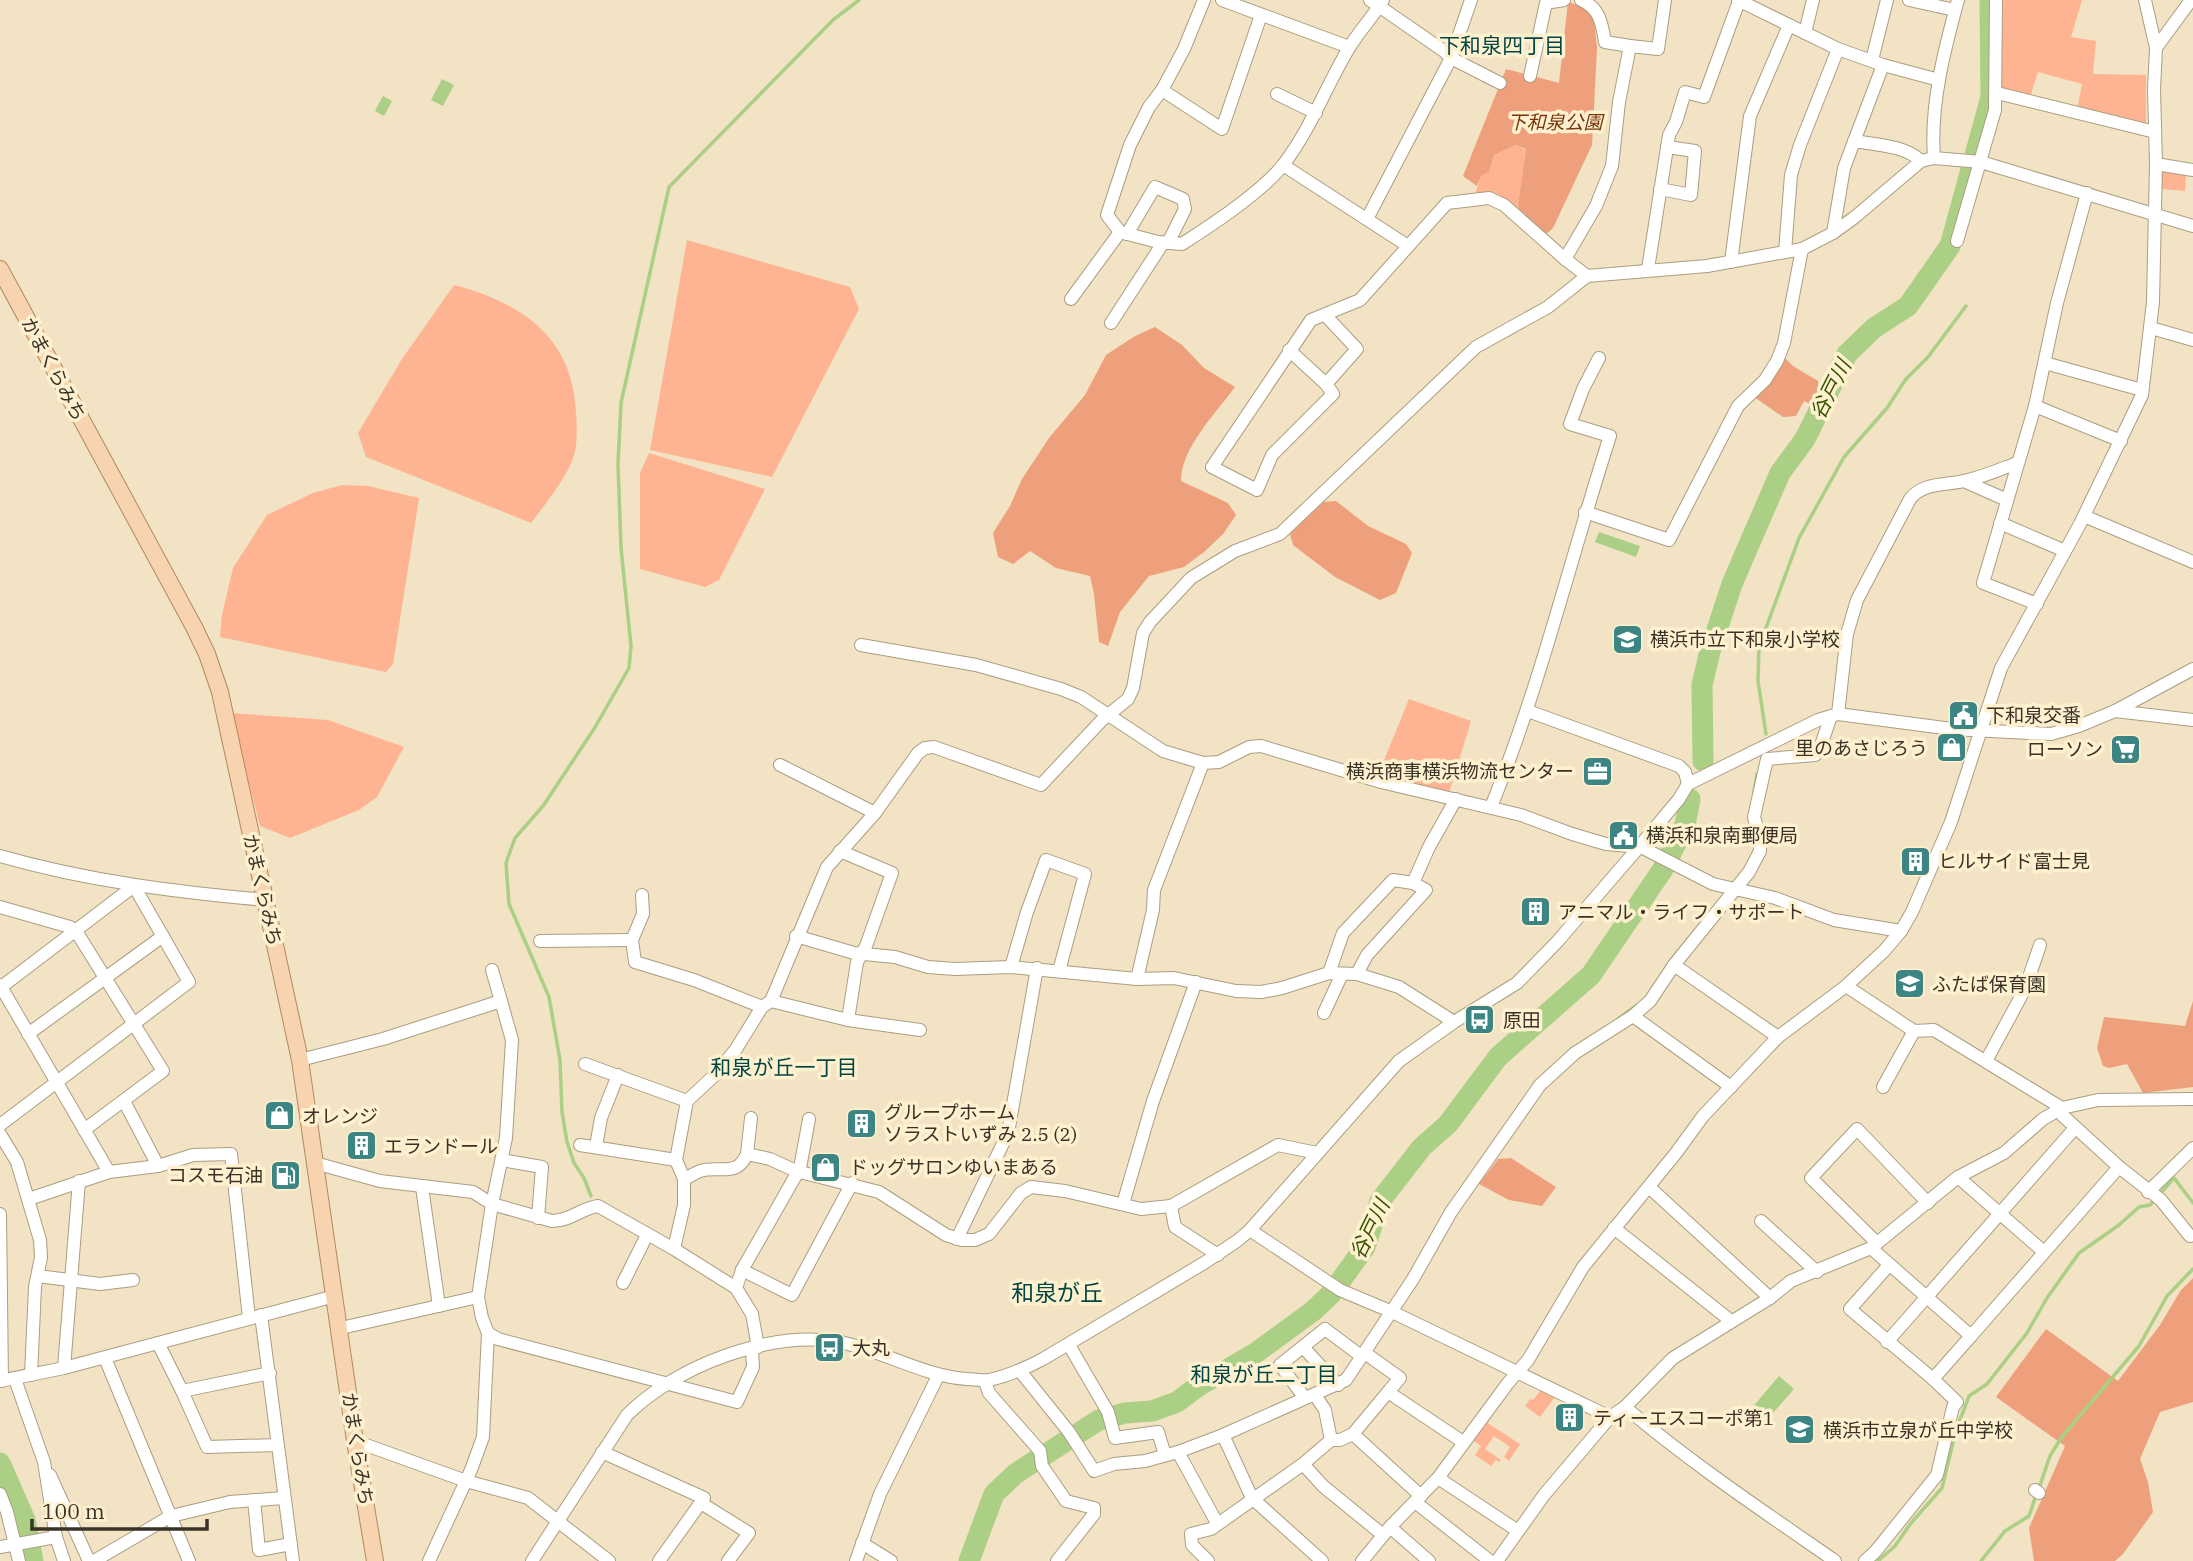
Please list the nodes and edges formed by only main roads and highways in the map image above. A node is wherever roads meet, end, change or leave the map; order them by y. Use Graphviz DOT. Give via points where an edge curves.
graph roads {
  1 [pos="0,269"];
  2 [pos="375,1561"];
  1 -- 2 [label="main road, かまくらみち" via="207,654 220,692 300,1060"];
}
